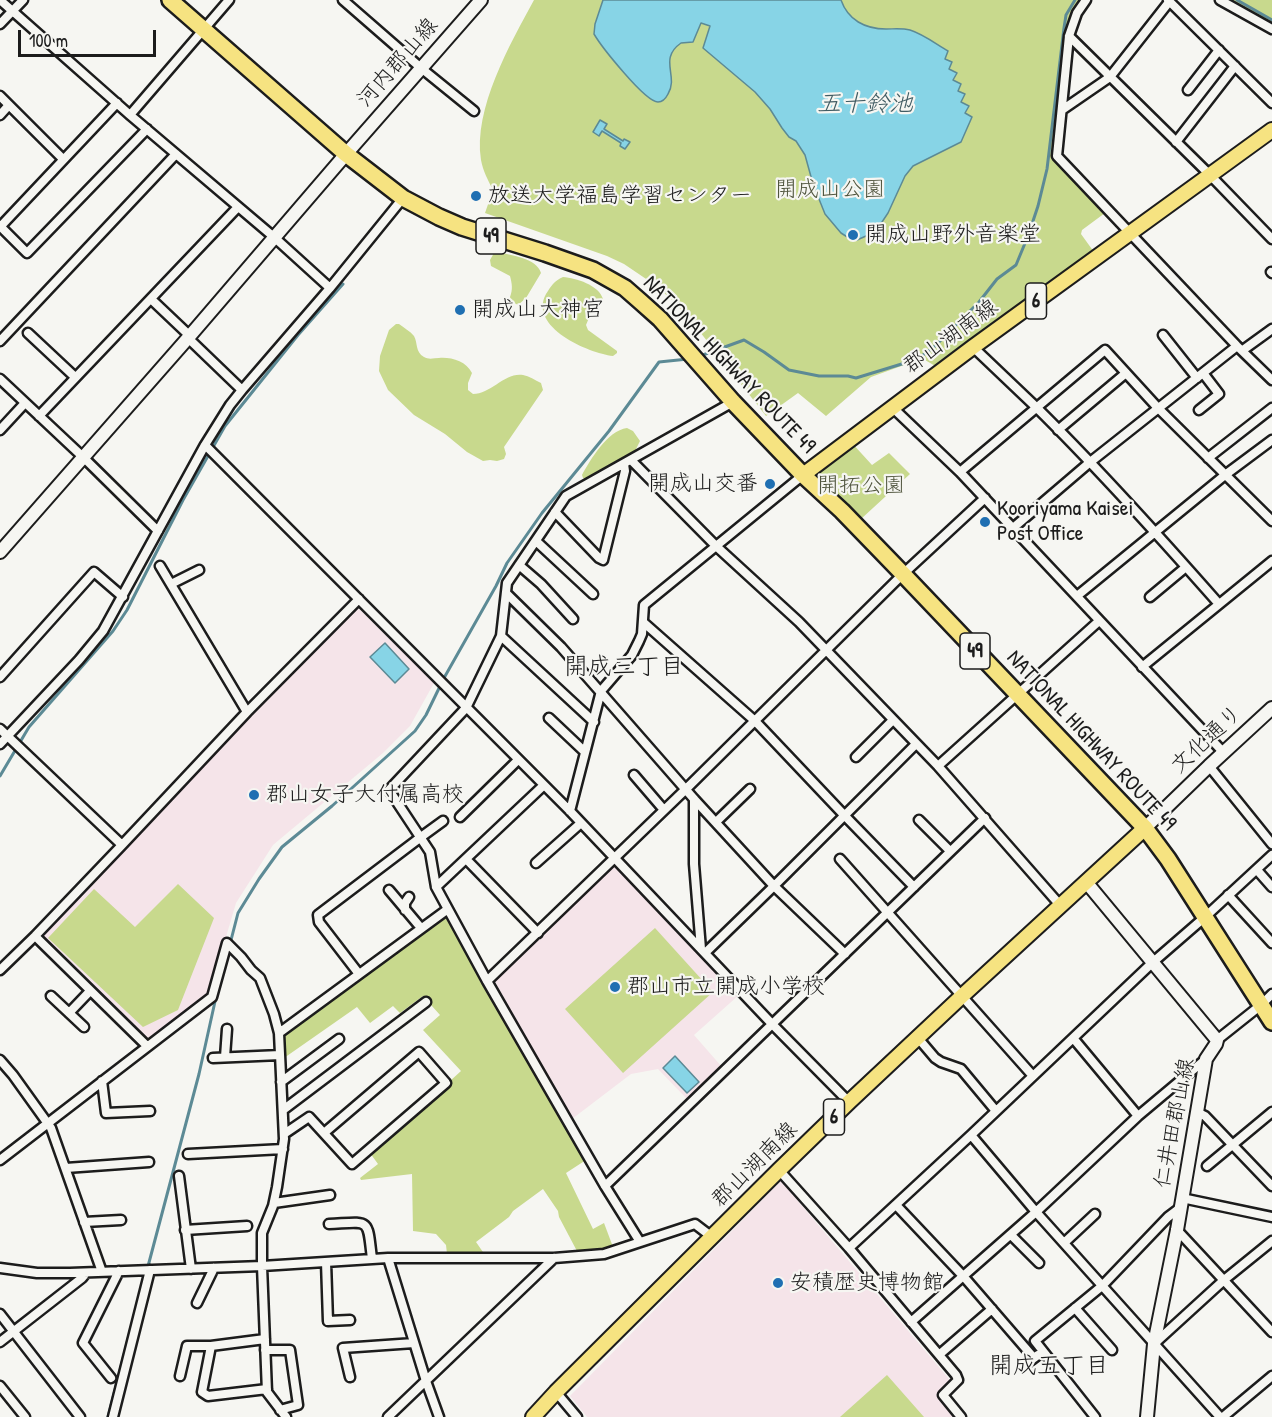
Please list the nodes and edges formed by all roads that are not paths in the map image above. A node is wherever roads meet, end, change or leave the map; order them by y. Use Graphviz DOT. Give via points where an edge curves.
graph roads {
  1 [pos="0,0"];
  2 [pos="23,0"];
  3 [pos="170,0"];
  4 [pos="229,0"];
  5 [pos="481,0"];
  6 [pos="1086,0"];
  7 [pos="1220,0"];
  8 [pos="346,1"];
  9 [pos="1169,1"];
  10 [pos="13,11"];
  11 [pos="0,24"];
  12 [pos="204,29"];
  13 [pos="1272,29"];
  14 [pos="1069,36"];
  15 [pos="1219,50"];
  16 [pos="1235,66"];
  17 [pos="421,68"];
  18 [pos="1110,77"];
  19 [pos="1188,90"];
  20 [pos="0,96"];
  21 [pos="117,103"];
  22 [pos="1272,103"];
  23 [pos="9,105"];
  24 [pos="1062,110"];
  25 [pos="474,111"];
  26 [pos="0,115"];
  27 [pos="130,115"];
  28 [pos="147,129"];
  29 [pos="1272,130"];
  30 [pos="1176,142"];
  31 [pos="176,154"];
  32 [pos="346,154"];
  33 [pos="63,159"];
  34 [pos="1210,175"];
  35 [pos="403,198"];
  36 [pos="238,207"];
  37 [pos="0,227"];
  38 [pos="1130,232"];
  39 [pos="275,238"];
  40 [pos="1272,239"];
  41 [pos="330,288"];
  42 [pos="152,299"];
  43 [pos="1272,329"];
  44 [pos="28,333"];
  45 [pos="1163,335"];
  46 [pos="189,337"];
  47 [pos="0,341"];
  48 [pos="973,348"];
  49 [pos="1240,348"];
  50 [pos="1126,373"];
  51 [pos="1200,375"];
  52 [pos="75,377"];
  53 [pos="0,379"];
  54 [pos="1272,380"];
  55 [pos="242,390"];
  56 [pos="733,402"];
  57 [pos="25,403"];
  58 [pos="892,407"];
  59 [pos="1036,408"];
  60 [pos="1158,408"];
  61 [pos="1272,408"];
  62 [pos="1198,410"];
  63 [pos="39,416"];
  64 [pos="0,430"];
  65 [pos="1058,430"];
  66 [pos="1272,440"];
  67 [pos="205,445"];
  68 [pos="83,457"];
  69 [pos="1208,458"];
  70 [pos="628,462"];
  71 [pos="1089,463"];
  72 [pos="960,472"];
  73 [pos="803,475"];
  74 [pos="1225,475"];
  75 [pos="985,498"];
  76 [pos="555,512"];
  77 [pos="1272,521"];
  78 [pos="1013,528"];
  79 [pos="158,531"];
  80 [pos="1155,532"];
  81 [pos="536,541"];
  82 [pos="716,546"];
  83 [pos="0,552"];
  84 [pos="1272,561"];
  85 [pos="519,565"];
  86 [pos="160,566"];
  87 [pos="1186,567"];
  88 [pos="199,570"];
  89 [pos="903,574"];
  90 [pos="171,584"];
  91 [pos="506,593"];
  92 [pos="593,594"];
  93 [pos="1077,596"];
  94 [pos="123,597"];
  95 [pos="1150,597"];
  96 [pos="359,599"];
  97 [pos="1219,604"];
  98 [pos="573,619"];
  99 [pos="1099,621"];
  100 [pos="643,622"];
  101 [pos="501,636"];
  102 [pos="825,650"];
  103 [pos="1142,668"];
  104 [pos="0,677"];
  105 [pos="601,691"];
  106 [pos="1018,695"];
  107 [pos="466,708"];
  108 [pos="1272,708"];
  109 [pos="247,711"];
  110 [pos="549,718"];
  111 [pos="893,720"];
  112 [pos="755,721"];
  113 [pos="594,722"];
  114 [pos="0,729"];
  115 [pos="7,736"];
  116 [pos="0,744"];
  117 [pos="916,744"];
  118 [pos="585,752"];
  119 [pos="1224,753"];
  120 [pos="856,757"];
  121 [pos="518,760"];
  122 [pos="938,766"];
  123 [pos="1209,766"];
  124 [pos="634,775"];
  125 [pos="544,785"];
  126 [pos="686,789"];
  127 [pos="750,789"];
  128 [pos="694,799"];
  129 [pos="664,810"];
  130 [pos="570,811"];
  131 [pos="845,816"];
  132 [pos="460,817"];
  133 [pos="985,819"];
  134 [pos="919,820"];
  135 [pos="444,821"];
  136 [pos="716,822"];
  137 [pos="581,823"];
  138 [pos="1145,828"];
  139 [pos="421,837"];
  140 [pos="1272,844"];
  141 [pos="122,846"];
  142 [pos="951,851"];
  143 [pos="1272,855"];
  144 [pos="614,857"];
  145 [pos="466,859"];
  146 [pos="840,859"];
  147 [pos="536,863"];
  148 [pos="1257,870"];
  149 [pos="1087,883"];
  150 [pos="774,886"];
  151 [pos="436,887"];
  152 [pos="914,887"];
  153 [pos="1272,887"];
  154 [pos="389,891"];
  155 [pos="1228,895"];
  156 [pos="409,897"];
  157 [pos="1060,905"];
  158 [pos="448,909"];
  159 [pos="405,910"];
  160 [pos="888,913"];
  161 [pos="1205,917"];
  162 [pos="421,928"];
  163 [pos="537,933"];
  164 [pos="35,936"];
  165 [pos="1272,943"];
  166 [pos="703,951"];
  167 [pos="845,954"];
  168 [pos="1152,963"];
  169 [pos="0,970"];
  170 [pos="359,974"];
  171 [pos="487,981"];
  172 [pos="90,991"];
  173 [pos="1272,994"];
  174 [pos="51,996"];
  175 [pos="962,996"];
  176 [pos="426,1002"];
  177 [pos="1261,1005"];
  178 [pos="69,1012"];
  179 [pos="1272,1022"];
  180 [pos="773,1025"];
  181 [pos="84,1028"];
  182 [pos="227,1029"];
  183 [pos="279,1033"];
  184 [pos="918,1038"];
  185 [pos="1073,1038"];
  186 [pos="339,1039"];
  187 [pos="1217,1040"];
  188 [pos="147,1046"];
  189 [pos="280,1054"];
  190 [pos="225,1057"];
  191 [pos="213,1058"];
  192 [pos="1206,1059"];
  193 [pos="0,1060"];
  194 [pos="1033,1076"];
  195 [pos="102,1081"];
  196 [pos="281,1082"];
  197 [pos="849,1102"];
  198 [pos="283,1110"];
  199 [pos="150,1111"];
  200 [pos="996,1111"];
  201 [pos="1197,1112"];
  202 [pos="1272,1112"];
  203 [pos="1138,1116"];
  204 [pos="48,1124"];
  205 [pos="324,1133"];
  206 [pos="284,1134"];
  207 [pos="972,1135"];
  208 [pos="1232,1145"];
  209 [pos="283,1149"];
  210 [pos="188,1154"];
  211 [pos="0,1160"];
  212 [pos="149,1162"];
  213 [pos="1207,1166"];
  214 [pos="66,1168"];
  215 [pos="779,1170"];
  216 [pos="179,1176"];
  217 [pos="605,1186"];
  218 [pos="1272,1186"];
  219 [pos="330,1195"];
  220 [pos="274,1203"];
  221 [pos="1181,1203"];
  222 [pos="896,1205"];
  223 [pos="1036,1212"];
  224 [pos="1095,1214"];
  225 [pos="1272,1217"];
  226 [pos="121,1220"];
  227 [pos="84,1222"];
  228 [pos="329,1224"];
  229 [pos="247,1226"];
  230 [pos="185,1230"];
  231 [pos="1177,1230"];
  232 [pos="1011,1235"];
  233 [pos="712,1237"];
  234 [pos="1272,1241"];
  235 [pos="640,1242"];
  236 [pos="1064,1243"];
  237 [pos="849,1248"];
  238 [pos="388,1258"];
  239 [pos="554,1258"];
  240 [pos="372,1259"];
  241 [pos="326,1262"];
  242 [pos="1039,1263"];
  243 [pos="262,1266"];
  244 [pos="0,1268"];
  245 [pos="214,1268"];
  246 [pos="191,1269"];
  247 [pos="150,1270"];
  248 [pos="119,1271"];
  249 [pos="102,1272"];
  250 [pos="86,1273"];
  251 [pos="964,1277"];
  252 [pos="1224,1280"];
  253 [pos="1102,1286"];
  254 [pos="197,1303"];
  255 [pos="1075,1308"];
  256 [pos="992,1309"];
  257 [pos="0,1314"];
  258 [pos="350,1320"];
  259 [pos="912,1322"];
  260 [pos="13,1332"];
  261 [pos="1272,1332"];
  262 [pos="265,1339"];
  263 [pos="0,1342"];
  264 [pos="414,1343"];
  265 [pos="1154,1344"];
  266 [pos="210,1346"];
  267 [pos="265,1350"];
  268 [pos="1112,1350"];
  269 [pos="1043,1351"];
  270 [pos="940,1354"];
  271 [pos="1034,1358"];
  272 [pos="1026,1364"];
  273 [pos="180,1376"];
  274 [pos="1272,1376"];
  275 [pos="350,1377"];
  276 [pos="111,1378"];
  277 [pos="426,1381"];
  278 [pos="0,1386"];
  279 [pos="267,1389"];
  280 [pos="556,1392"];
  281 [pos="3,1397"];
  282 [pos="283,1414"];
  283 [pos="25,1417"];
  284 [pos="80,1417"];
  285 [pos="113,1417"];
  286 [pos="388,1417"];
  287 [pos="439,1417"];
  288 [pos="533,1417"];
  289 [pos="577,1417"];
  290 [pos="961,1417"];
  291 [pos="1095,1417"];
  292 [pos="1147,1417"];
  293 [pos="1221,1417"];
  1 -- 10 [label="street"];
  2 -- 10 [label="street"];
  3 -- 12 [label="highway, NATIONAL HIGHWAY ROUTE 49 / 49"];
  4 -- 12 [label="street"];
  5 -- 17 [label="main road, 河内郡山線"];
  6 -- 14 [label="street"];
  7 -- 13 [label="street"];
  8 -- 17 [label="street"];
  9 -- 15 [label="street"];
  9 -- 18 [label="street"];
  10 -- 11 [label="street"];
  10 -- 21 [label="street"];
  12 -- 27 [label="street"];
  12 -- 32 [label="highway, NATIONAL HIGHWAY ROUTE 49 / 49"];
  14 -- 18 [label="street"];
  14 -- 24 [label="street"];
  15 -- 16 [label="street"];
  15 -- 19 [label="street"];
  16 -- 22 [label="street"];
  16 -- 30 [label="street"];
  17 -- 25 [label="street"];
  17 -- 32 [label="main road, 河内郡山線"];
  18 -- 24 [label="street"];
  18 -- 30 [label="street"];
  20 -- 23 [label="street"];
  21 -- 27 [label="street"];
  21 -- 33 [label="street"];
  23 -- 26 [label="street"];
  23 -- 33 [label="street"];
  24 -- 38 [label="street" via="1057,156"];
  27 -- 28 [label="street"];
  28 -- 31 [label="street"];
  28 -- 37 [label="street" via="27,253"];
  29 -- 34 [label="main road, 郡山湖南線 / 6"];
  30 -- 34 [label="street"];
  31 -- 36 [label="street"];
  31 -- 47 [label="street"];
  32 -- 35 [label="highway, NATIONAL HIGHWAY ROUTE 49 / 49"];
  32 -- 39 [label="main road, 河内郡山線"];
  33 -- 37 [label="street"];
  34 -- 38 [label="main road, 郡山湖南線 / 6"];
  34 -- 40 [label="street"];
  35 -- 41 [label="street"];
  35 -- 56 [label="highway, NATIONAL HIGHWAY ROUTE 49 / 49" via="462,227 593,270 625,288 660,319"];
  36 -- 39 [label="street"];
  36 -- 42 [label="street"];
  38 -- 48 [label="main road, 郡山湖南線 / 6"];
  38 -- 49 [label="street"];
  39 -- 41 [label="street"];
  39 -- 46 [label="main road, 河内郡山線"];
  41 -- 55 [label="street"];
  42 -- 46 [label="street"];
  42 -- 52 [label="street"];
  43 -- 49 [label="street"];
  44 -- 52 [label="street"];
  45 -- 51 [label="street"];
  46 -- 55 [label="street"];
  46 -- 68 [label="main road, 河内郡山線"];
  48 -- 58 [label="main road, 郡山湖南線 / 6"];
  48 -- 59 [label="street"];
  49 -- 51 [label="street"];
  49 -- 54 [label="street"];
  50 -- 59 [label="street" via="1106,350"];
  50 -- 60 [label="street"];
  50 -- 65 [label="street"];
  51 -- 60 [label="street"];
  51 -- 62 [label="street" via="1219,394"];
  52 -- 63 [label="street"];
  53 -- 57 [label="street"];
  55 -- 67 [label="street"];
  56 -- 70 [label="street"];
  56 -- 73 [label="highway, NATIONAL HIGHWAY ROUTE 49 / 49"];
  57 -- 63 [label="street"];
  57 -- 64 [label="street"];
  58 -- 72 [label="street"];
  58 -- 73 [label="main road, 郡山湖南線 / 6"];
  59 -- 65 [label="street"];
  59 -- 72 [label="street"];
  60 -- 69 [label="street"];
  60 -- 71 [label="street"];
  61 -- 69 [label="street"];
  63 -- 68 [label="street"];
  65 -- 71 [label="street"];
  66 -- 74 [label="street"];
  67 -- 79 [label="street"];
  67 -- 96 [label="street"];
  68 -- 79 [label="street"];
  68 -- 83 [label="main road, 河内郡山線"];
  69 -- 74 [label="street"];
  70 -- 76 [label="street" via="566,496"];
  70 -- 76 [label="street" via="603,560"];
  70 -- 82 [label="street"];
  71 -- 78 [label="street"];
  71 -- 80 [label="street"];
  72 -- 75 [label="street"];
  73 -- 82 [label="street"];
  73 -- 89 [label="highway, NATIONAL HIGHWAY ROUTE 49 / 49"];
  74 -- 77 [label="street"];
  74 -- 80 [label="street"];
  75 -- 78 [label="street"];
  75 -- 89 [label="street"];
  76 -- 81 [label="street"];
  78 -- 93 [label="street"];
  79 -- 94 [label="street"];
  80 -- 87 [label="street"];
  80 -- 93 [label="street"];
  81 -- 85 [label="street"];
  81 -- 92 [label="street"];
  82 -- 100 [label="street" via="644,605"];
  82 -- 102 [label="street"];
  84 -- 97 [label="street"];
  85 -- 91 [label="street" via="507,583"];
  85 -- 98 [label="street"];
  86 -- 90 [label="street"];
  87 -- 95 [label="street"];
  87 -- 97 [label="street"];
  88 -- 90 [label="street"];
  89 -- 102 [label="street"];
  89 -- 106 [label="highway, NATIONAL HIGHWAY ROUTE 49 / 49"];
  90 -- 109 [label="street"];
  91 -- 101 [label="street"];
  91 -- 105 [label="street"];
  93 -- 99 [label="street"];
  94 -- 104 [label="street" via="94,572"];
  94 -- 115 [label="street" via="104,631"];
  96 -- 107 [label="street"];
  96 -- 109 [label="street"];
  97 -- 103 [label="street"];
  99 -- 103 [label="street"];
  99 -- 106 [label="street"];
  100 -- 105 [label="street" via="632,655"];
  100 -- 112 [label="street"];
  101 -- 107 [label="street"];
  101 -- 113 [label="street"];
  102 -- 111 [label="street"];
  102 -- 112 [label="street"];
  103 -- 119 [label="street"];
  105 -- 113 [label="street"];
  105 -- 126 [label="street"];
  106 -- 122 [label="street"];
  106 -- 138 [label="highway, NATIONAL HIGHWAY ROUTE 49 / 49"];
  107 -- 121 [label="street"];
  107 -- 139 [label="street" via="389,790"];
  108 -- 119 [label="main road, 文化通り"];
  109 -- 141 [label="street"];
  110 -- 118 [label="street"];
  111 -- 117 [label="street"];
  111 -- 120 [label="street"];
  112 -- 126 [label="street"];
  112 -- 131 [label="street"];
  113 -- 118 [label="street"];
  114 -- 115 [label="street"];
  115 -- 116 [label="street"];
  115 -- 141 [label="street"];
  117 -- 122 [label="street"];
  117 -- 131 [label="street"];
  118 -- 130 [label="street"];
  119 -- 123 [label="main road, 文化通り"];
  121 -- 125 [label="street"];
  121 -- 132 [label="street"];
  122 -- 133 [label="street"];
  123 -- 138 [label="main road, 文化通り"];
  123 -- 140 [label="street"];
  124 -- 129 [label="street"];
  125 -- 130 [label="street"];
  125 -- 145 [label="street"];
  126 -- 128 [label="street"];
  126 -- 129 [label="street"];
  127 -- 136 [label="street"];
  128 -- 136 [label="street"];
  128 -- 166 [label="street" via="694,864"];
  129 -- 144 [label="street"];
  130 -- 137 [label="street"];
  131 -- 150 [label="street"];
  131 -- 152 [label="street"];
  133 -- 142 [label="street"];
  133 -- 157 [label="street"];
  134 -- 142 [label="street"];
  135 -- 139 [label="street"];
  136 -- 150 [label="street"];
  137 -- 144 [label="street"];
  137 -- 147 [label="street"];
  138 -- 149 [label="main road, 郡山湖南線 / 6"];
  138 -- 161 [label="highway, NATIONAL HIGHWAY ROUTE 49 / 49"];
  139 -- 151 [label="street" via="429,852"];
  139 -- 170 [label="street" via="318,915 319,922"];
  141 -- 164 [label="street"];
  142 -- 152 [label="street"];
  143 -- 148 [label="street"];
  144 -- 163 [label="street"];
  144 -- 166 [label="street"];
  145 -- 151 [label="street"];
  145 -- 163 [label="street"];
  146 -- 160 [label="street"];
  148 -- 153 [label="street"];
  148 -- 155 [label="street"];
  149 -- 157 [label="main road, 郡山湖南線 / 6"];
  149 -- 168 [label="main road, 仁井田郡山線"];
  150 -- 166 [label="street"];
  150 -- 167 [label="street"];
  151 -- 158 [label="street"];
  152 -- 160 [label="street"];
  154 -- 159 [label="street"];
  155 -- 161 [label="street"];
  155 -- 165 [label="street"];
  156 -- 159 [label="street"];
  157 -- 175 [label="main road, 郡山湖南線 / 6"];
  158 -- 162 [label="street"];
  158 -- 171 [label="street"];
  159 -- 162 [label="street"];
  160 -- 167 [label="street"];
  160 -- 175 [label="street"];
  161 -- 168 [label="street"];
  161 -- 177 [label="highway, NATIONAL HIGHWAY ROUTE 49 / 49"];
  162 -- 170 [label="street"];
  163 -- 171 [label="street"];
  164 -- 169 [label="street"];
  164 -- 172 [label="street"];
  166 -- 180 [label="street"];
  167 -- 180 [label="street"];
  168 -- 185 [label="street"];
  168 -- 187 [label="main road, 仁井田郡山線"];
  170 -- 183 [label="street"];
  171 -- 217 [label="street"];
  172 -- 178 [label="street"];
  172 -- 188 [label="street"];
  173 -- 177 [label="street"];
  174 -- 178 [label="street"];
  175 -- 184 [label="main road, 郡山湖南線 / 6"];
  175 -- 194 [label="street"];
  176 -- 198 [label="street"];
  177 -- 179 [label="highway, NATIONAL HIGHWAY ROUTE 49 / 49"];
  177 -- 187 [label="street"];
  178 -- 181 [label="street"];
  180 -- 197 [label="street"];
  180 -- 217 [label="street"];
  182 -- 190 [label="street"];
  183 -- 188 [label="street" via="260,978 227,944 212,997"];
  183 -- 189 [label="street"];
  184 -- 197 [label="main road, 郡山湖南線 / 6"];
  184 -- 200 [label="street" via="935,1058 961,1069"];
  185 -- 194 [label="street"];
  185 -- 203 [label="street"];
  186 -- 196 [label="street"];
  187 -- 192 [label="main road, 仁井田郡山線"];
  188 -- 195 [label="street"];
  189 -- 190 [label="street"];
  189 -- 196 [label="street"];
  190 -- 191 [label="street"];
  192 -- 201 [label="main road, 仁井田郡山線"];
  192 -- 203 [label="street"];
  193 -- 204 [label="street"];
  194 -- 200 [label="street"];
  195 -- 199 [label="street" via="106,1113"];
  195 -- 204 [label="street"];
  196 -- 198 [label="street"];
  197 -- 215 [label="main road, 郡山湖南線 / 6"];
  198 -- 206 [label="street"];
  200 -- 207 [label="street"];
  201 -- 208 [label="street"];
  201 -- 221 [label="main road, 仁井田郡山線"];
  202 -- 208 [label="street"];
  203 -- 223 [label="street"];
  204 -- 211 [label="street"];
  204 -- 214 [label="street"];
  205 -- 205 [label="street" via="352,1164 446,1083 419,1052"];
  205 -- 206 [label="street" via="309,1117"];
  206 -- 209 [label="street"];
  207 -- 222 [label="street"];
  207 -- 223 [label="street"];
  208 -- 213 [label="street"];
  208 -- 218 [label="street"];
  209 -- 210 [label="street"];
  209 -- 220 [label="street"];
  212 -- 214 [label="street"];
  214 -- 227 [label="street"];
  215 -- 233 [label="main road, 郡山湖南線 / 6"];
  215 -- 237 [label="street"];
  216 -- 230 [label="street"];
  217 -- 235 [label="street"];
  219 -- 220 [label="street"];
  220 -- 243 [label="street" via="262,1233"];
  221 -- 225 [label="street"];
  221 -- 231 [label="main road, 仁井田郡山線"];
  221 -- 253 [label="street"];
  222 -- 237 [label="street"];
  222 -- 251 [label="street"];
  223 -- 232 [label="street"];
  223 -- 236 [label="street"];
  224 -- 236 [label="street"];
  226 -- 227 [label="street"];
  227 -- 249 [label="street"];
  228 -- 240 [label="street" via="365,1224"];
  229 -- 230 [label="street"];
  230 -- 246 [label="street"];
  231 -- 252 [label="street"];
  231 -- 265 [label="main road, 仁井田郡山線"];
  232 -- 242 [label="street"];
  232 -- 251 [label="street"];
  233 -- 235 [label="street" via="695,1224"];
  233 -- 280 [label="main road, 郡山湖南線 / 6"];
  234 -- 252 [label="street"];
  235 -- 239 [label="street" via="604,1254"];
  236 -- 253 [label="street"];
  237 -- 259 [label="street"];
  238 -- 239 [label="street"];
  238 -- 240 [label="street"];
  238 -- 264 [label="street"];
  239 -- 277 [label="street"];
  240 -- 241 [label="street"];
  241 -- 243 [label="street"];
  241 -- 258 [label="street" via="328,1321"];
  243 -- 245 [label="street"];
  243 -- 262 [label="street"];
  244 -- 250 [label="street"];
  245 -- 246 [label="street"];
  245 -- 254 [label="street"];
  246 -- 247 [label="street"];
  247 -- 248 [label="street"];
  247 -- 285 [label="street"];
  248 -- 249 [label="street"];
  248 -- 276 [label="street" via="83,1343"];
  249 -- 250 [label="street"];
  250 -- 260 [label="street"];
  251 -- 256 [label="street"];
  251 -- 259 [label="street"];
  252 -- 261 [label="street"];
  252 -- 265 [label="street"];
  253 -- 255 [label="street"];
  253 -- 265 [label="street"];
  255 -- 268 [label="street"];
  255 -- 269 [label="street" via="1035,1341"];
  256 -- 270 [label="street"];
  256 -- 271 [label="street"];
  257 -- 260 [label="street"];
  259 -- 270 [label="street"];
  260 -- 263 [label="street"];
  260 -- 284 [label="street"];
  262 -- 266 [label="street"];
  262 -- 267 [label="street"];
  264 -- 275 [label="street" via="344,1348"];
  264 -- 277 [label="street"];
  265 -- 292 [label="main road, 仁井田郡山線"];
  265 -- 293 [label="street"];
  266 -- 273 [label="street" via="187,1346"];
  266 -- 279 [label="street" via="203,1394"];
  267 -- 279 [label="street"];
  267 -- 282 [label="street" via="290,1350 298,1405"];
  269 -- 271 [label="street"];
  269 -- 291 [label="street"];
  270 -- 290 [label="street" via="958,1379 943,1395"];
  271 -- 272 [label="street"];
  274 -- 293 [label="street"];
  277 -- 286 [label="street"];
  277 -- 287 [label="street"];
  278 -- 281 [label="street"];
  279 -- 282 [label="street"];
  280 -- 288 [label="main road, 郡山湖南線 / 6"];
  280 -- 289 [label="street"];
  281 -- 283 [label="street"];
}
